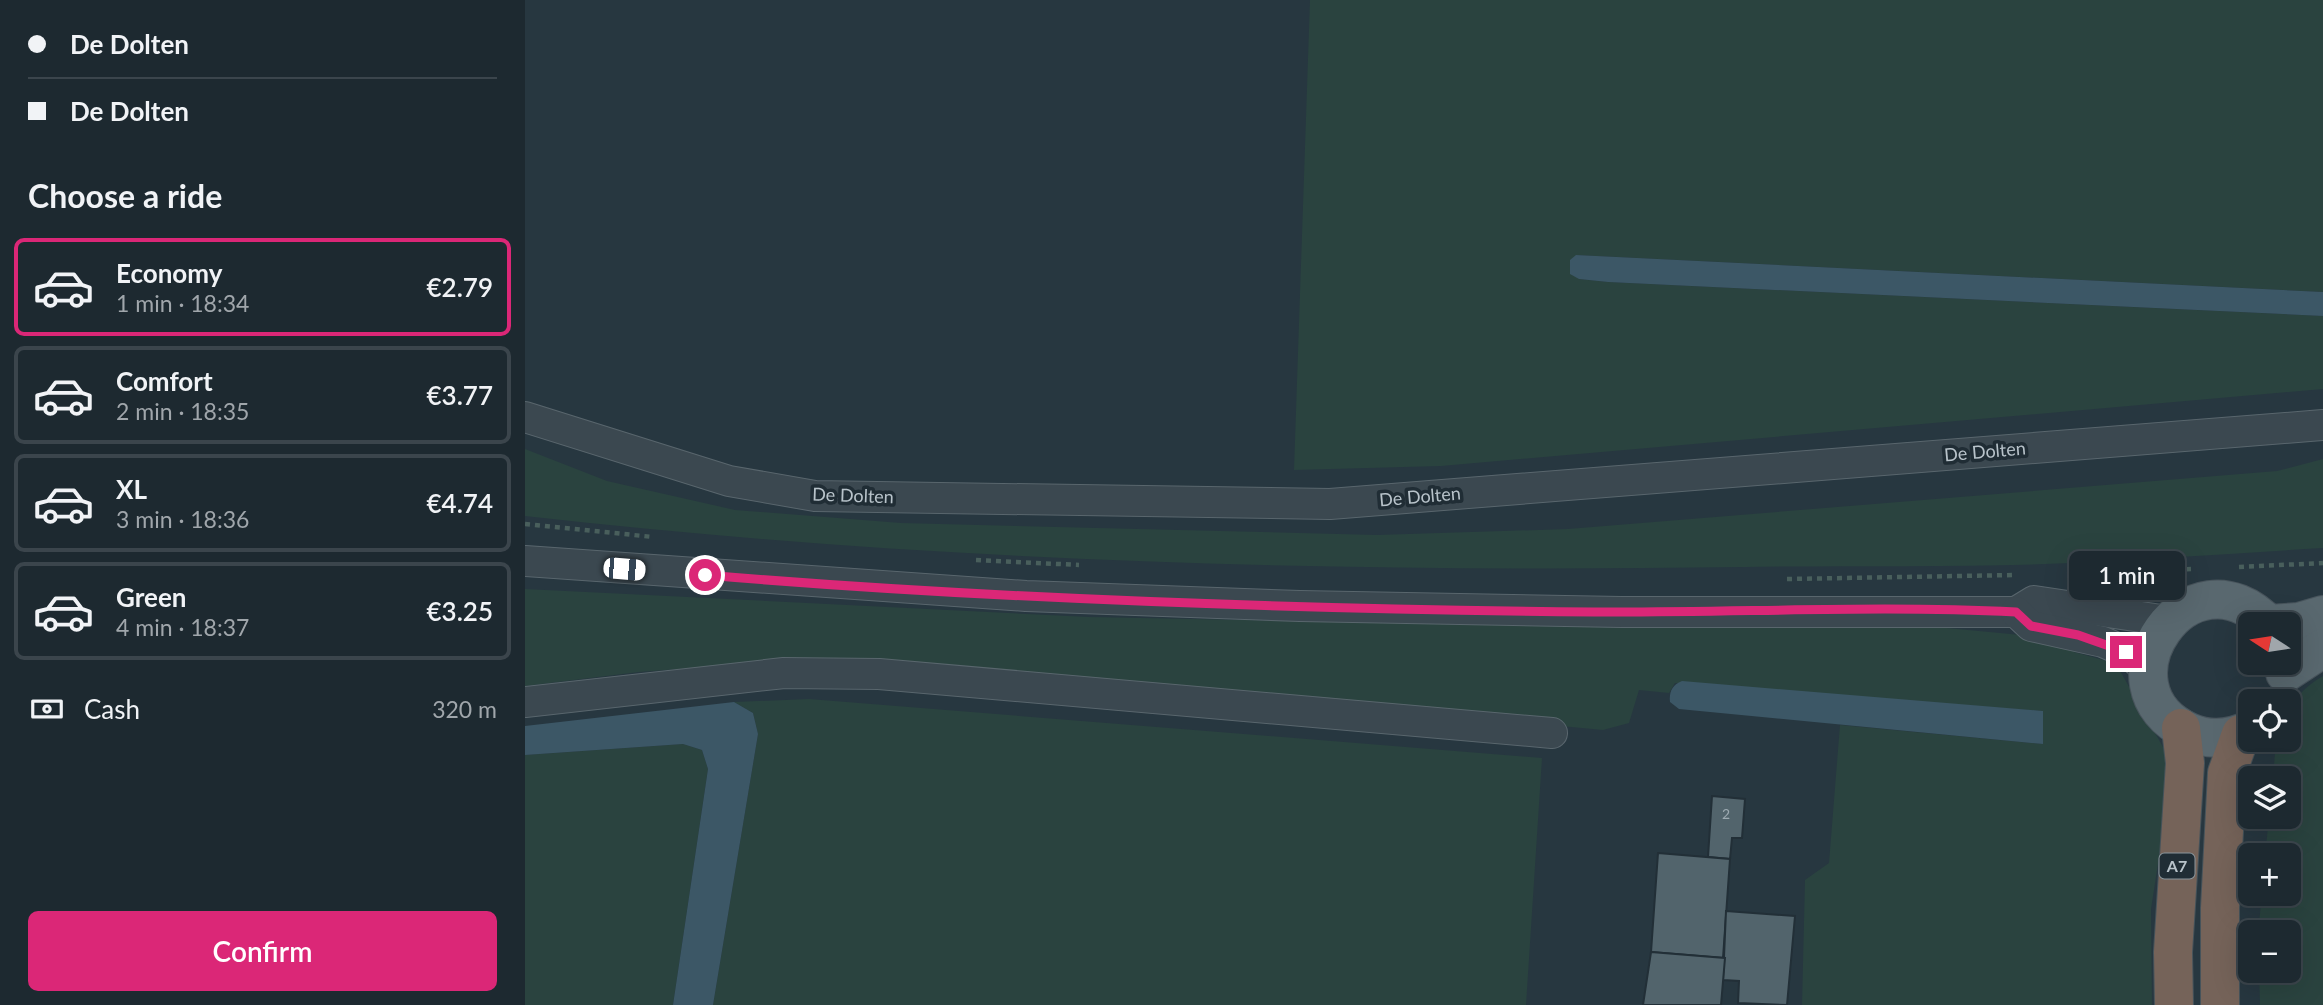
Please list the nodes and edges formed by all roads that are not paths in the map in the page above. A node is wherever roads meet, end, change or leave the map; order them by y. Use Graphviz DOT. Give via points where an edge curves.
graph roads {
  1 [pos="525,417"];
  2 [pos="2323,425"];
  3 [pos="525,561"];
  4 [pos="2016,612"];
  5 [pos="2252,612"];
  6 [pos="2323,615"];
  7 [pos="2168,621"];
  8 [pos="2301,621"];
  9 [pos="2323,648"];
  10 [pos="2148,669"];
  11 [pos="2283,679"];
  12 [pos="525,702"];
  13 [pos="2181,728"];
  14 [pos="1552,733"];
  15 [pos="2238,733"];
  16 [pos="2238,749"];
  17 [pos="2174,1005"];
  18 [pos="2220,1005"];
  1 -- 2 [label="street, De Dolten" via="717,478 774,491 856,498 1259,505 1329,504"];
  3 -- 4 [label="street" via="1026,596 1300,606 1595,612"];
  4 -- 7 [label="street" via="2034,601"];
  4 -- 10 [label="street" via="2031,626 2103,642"];
  5 -- 7 [label="main road" via="2214,600 2184,609"];
  6 -- 8 [label="main road"];
  7 -- 10 [label="main road" via="2153,643"];
  9 -- 11 [label="main road"];
  10 -- 13 [label="main road" via="2159,706"];
  12 -- 14 [label="street" via="784,673 880,674"];
  13 -- 15 [label="main road" via="2210,738"];
  13 -- 17 [label="highway, A7" via="2185,763"];
  16 -- 18 [label="highway" via="2227,773"];
}
